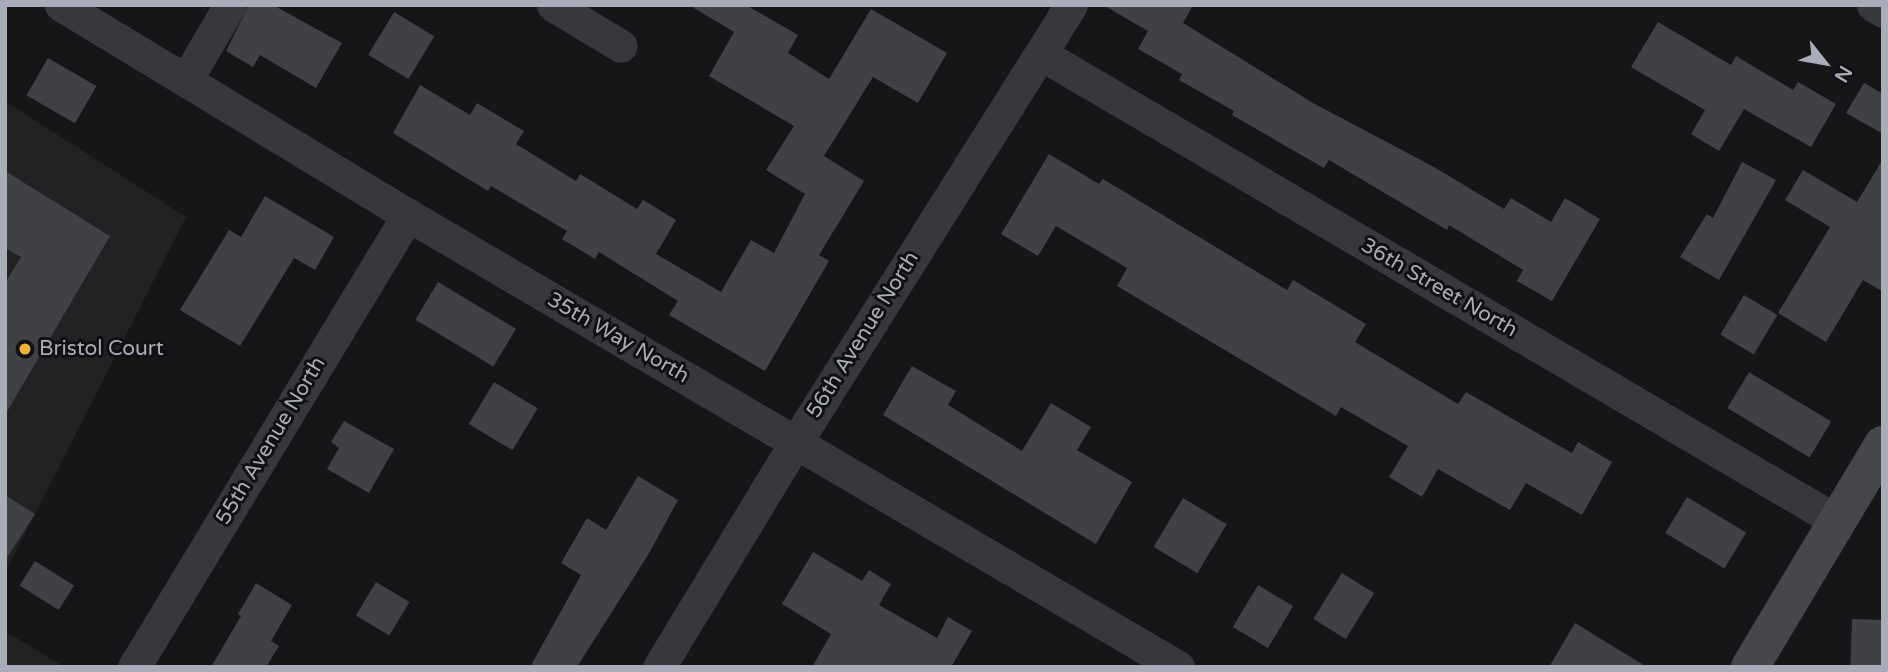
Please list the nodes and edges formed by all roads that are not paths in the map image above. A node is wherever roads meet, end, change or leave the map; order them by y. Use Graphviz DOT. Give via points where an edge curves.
graph roads {
  1 [pos="61,5"];
  2 [pos="230,5"];
  3 [pos="553,5"];
  4 [pos="1071,5"];
  5 [pos="1873,5"];
  6 [pos="1883,11"];
  7 [pos="621,46"];
  8 [pos="1041,54"];
  9 [pos="186,80"];
  10 [pos="408,215"];
  11 [pos="796,442"];
  12 [pos="1883,445"];
  13 [pos="1837,522"];
  14 [pos="134,667"];
  15 [pos="659,667"];
  16 [pos="1178,667"];
  17 [pos="1750,667"];
  1 -- 9 [label="street, 35th Way North"];
  2 -- 9 [label="street"];
  3 -- 7 [label="street"];
  4 -- 8 [label="street, 56th Avenue North"];
  5 -- 6 [label="street"];
  8 -- 11 [label="street, 56th Avenue North"];
  8 -- 13 [label="street, 36th Street North"];
  9 -- 10 [label="street, 35th Way North"];
  10 -- 11 [label="street, 35th Way North"];
  10 -- 14 [label="street, 55th Avenue North"];
  11 -- 15 [label="street, 56th Avenue North"];
  11 -- 16 [label="street, 35th Way North"];
  12 -- 13 [label="street"];
  13 -- 17 [label="street"];
}
